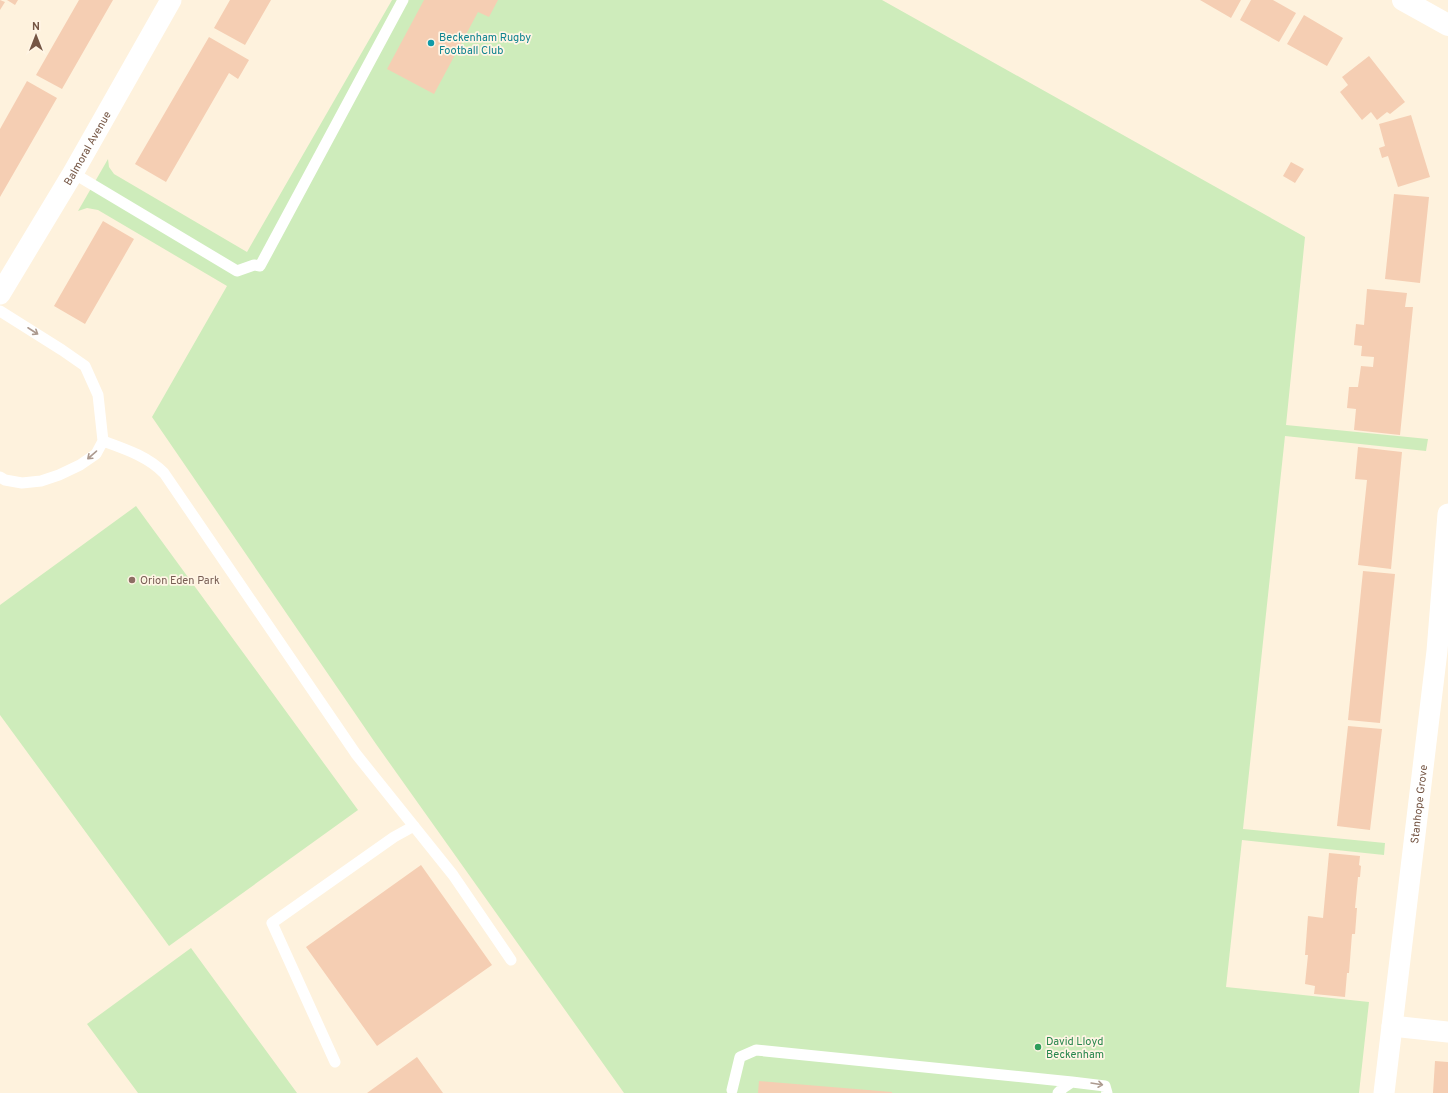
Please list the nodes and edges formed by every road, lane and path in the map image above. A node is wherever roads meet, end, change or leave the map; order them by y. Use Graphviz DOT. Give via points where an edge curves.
graph roads {
  1 [pos="172,0"];
  2 [pos="403,0"];
  3 [pos="1403,0"];
  4 [pos="1448,25"];
  5 [pos="73,173"];
  6 [pos="0,294"];
  7 [pos="0,311"];
  8 [pos="103,442"];
  9 [pos="0,477"];
  10 [pos="1448,514"];
  11 [pos="1442,652"];
  12 [pos="414,826"];
  13 [pos="511,960"];
  14 [pos="1392,1026"];
  15 [pos="1448,1032"];
  16 [pos="335,1062"];
  17 [pos="1072,1082"];
  18 [pos="732,1090"];
  19 [pos="1058,1093"];
  20 [pos="1107,1093"];
  21 [pos="1384,1093"];
  1 -- 5 [label="street, Balmoral Avenue"];
  2 -- 5 [label="lane" via="260,266 254,264 237,271"];
  3 -- 4 [label="street"];
  5 -- 6 [label="street, Balmoral Avenue"];
  7 -- 8 [label="lane, one-way" via="85,366 98,395"];
  8 -- 9 [label="lane, one-way" via="96,454 59,475 41,481 22,483"];
  8 -- 12 [label="lane" via="152,461 164,473 356,754"];
  10 -- 11 [label="street, Stanhope Grove"];
  11 -- 14 [label="street, Stanhope Grove"];
  12 -- 13 [label="lane" via="453,874"];
  12 -- 16 [label="lane" via="394,837 272,923"];
  14 -- 15 [label="street"];
  14 -- 21 [label="street, Stanhope Grove"];
  17 -- 18 [label="lane" via="756,1050 740,1057"];
  17 -- 19 [label="lane"];
  17 -- 20 [label="lane, one-way" via="1104,1086"];
}
